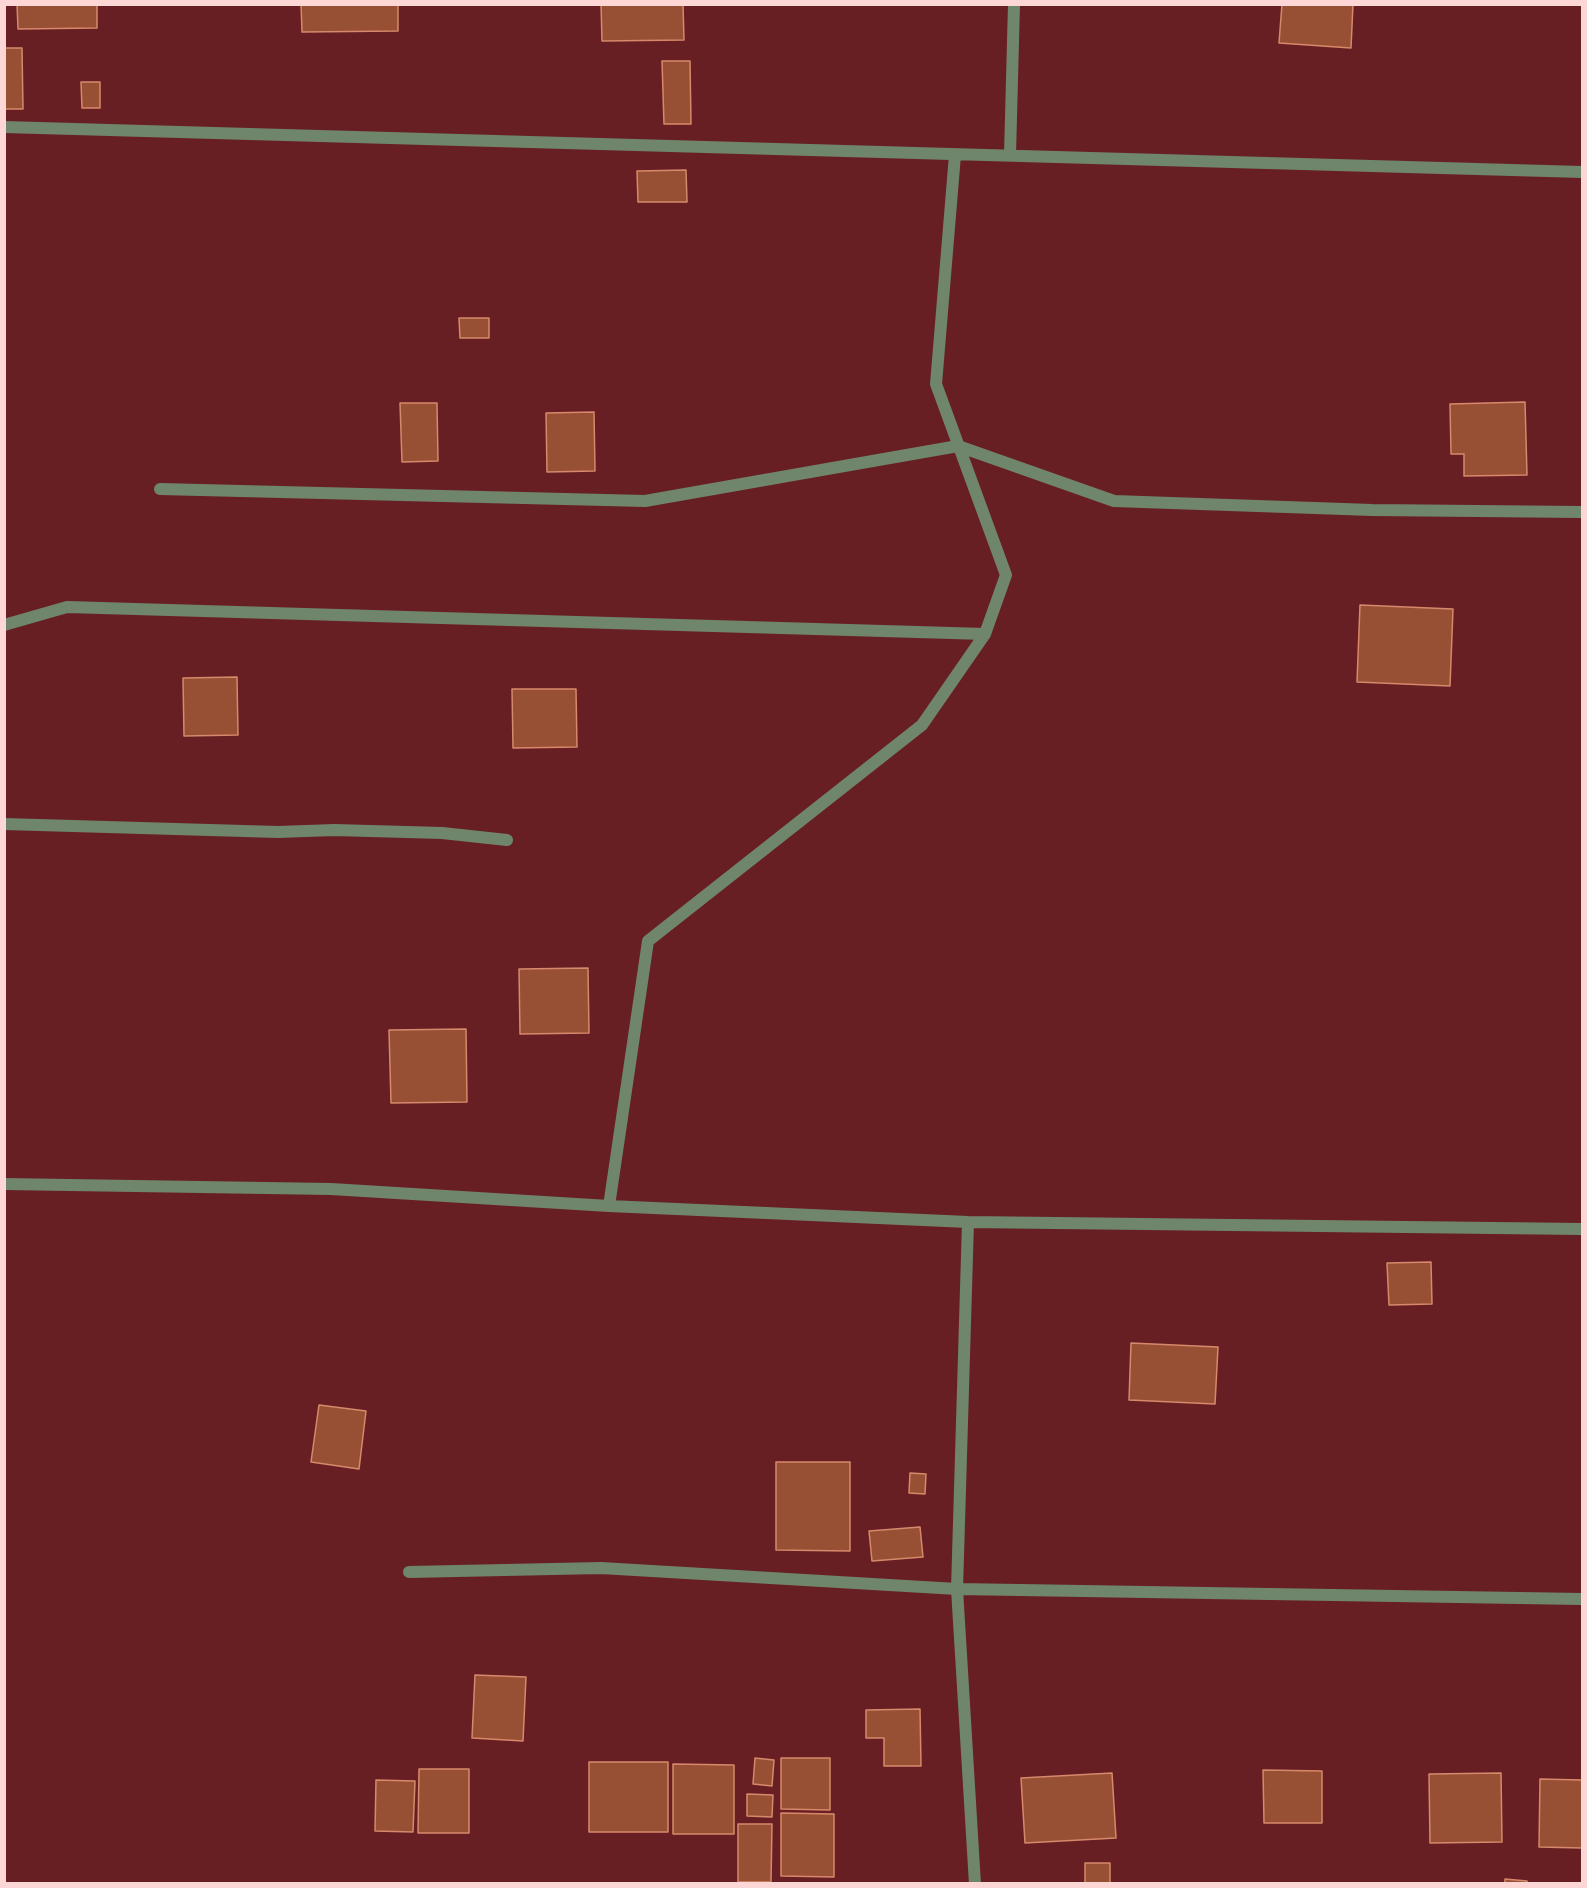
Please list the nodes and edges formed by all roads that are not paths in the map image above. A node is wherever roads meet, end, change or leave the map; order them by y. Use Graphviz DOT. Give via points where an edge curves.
graph roads {
  1 [pos="1014,4"];
  2 [pos="4,127"];
  3 [pos="955,155"];
  4 [pos="1010,155"];
  5 [pos="1582,172"];
  6 [pos="958,446"];
  7 [pos="160,489"];
  8 [pos="1582,512"];
  9 [pos="4,625"];
  10 [pos="985,634"];
  11 [pos="4,824"];
  12 [pos="507,840"];
  13 [pos="4,1184"];
  14 [pos="609,1206"];
  15 [pos="968,1222"];
  16 [pos="1582,1229"];
  17 [pos="409,1572"];
  18 [pos="957,1589"];
  19 [pos="1582,1599"];
  20 [pos="975,1884"];
  1 -- 4 [label="street"];
  2 -- 3 [label="street"];
  3 -- 4 [label="street"];
  3 -- 6 [label="street" via="936,384"];
  4 -- 5 [label="street"];
  6 -- 7 [label="street" via="645,501"];
  6 -- 8 [label="street" via="1114,501"];
  6 -- 10 [label="street" via="1006,575"];
  9 -- 10 [label="street" via="67,607"];
  10 -- 14 [label="street" via="922,725 648,940"];
  11 -- 12 [label="street" via="442,833"];
  13 -- 14 [label="street" via="331,1189"];
  14 -- 15 [label="street"];
  15 -- 16 [label="street"];
  15 -- 18 [label="street"];
  17 -- 18 [label="street" via="601,1568"];
  18 -- 19 [label="street"];
  18 -- 20 [label="street"];
}
